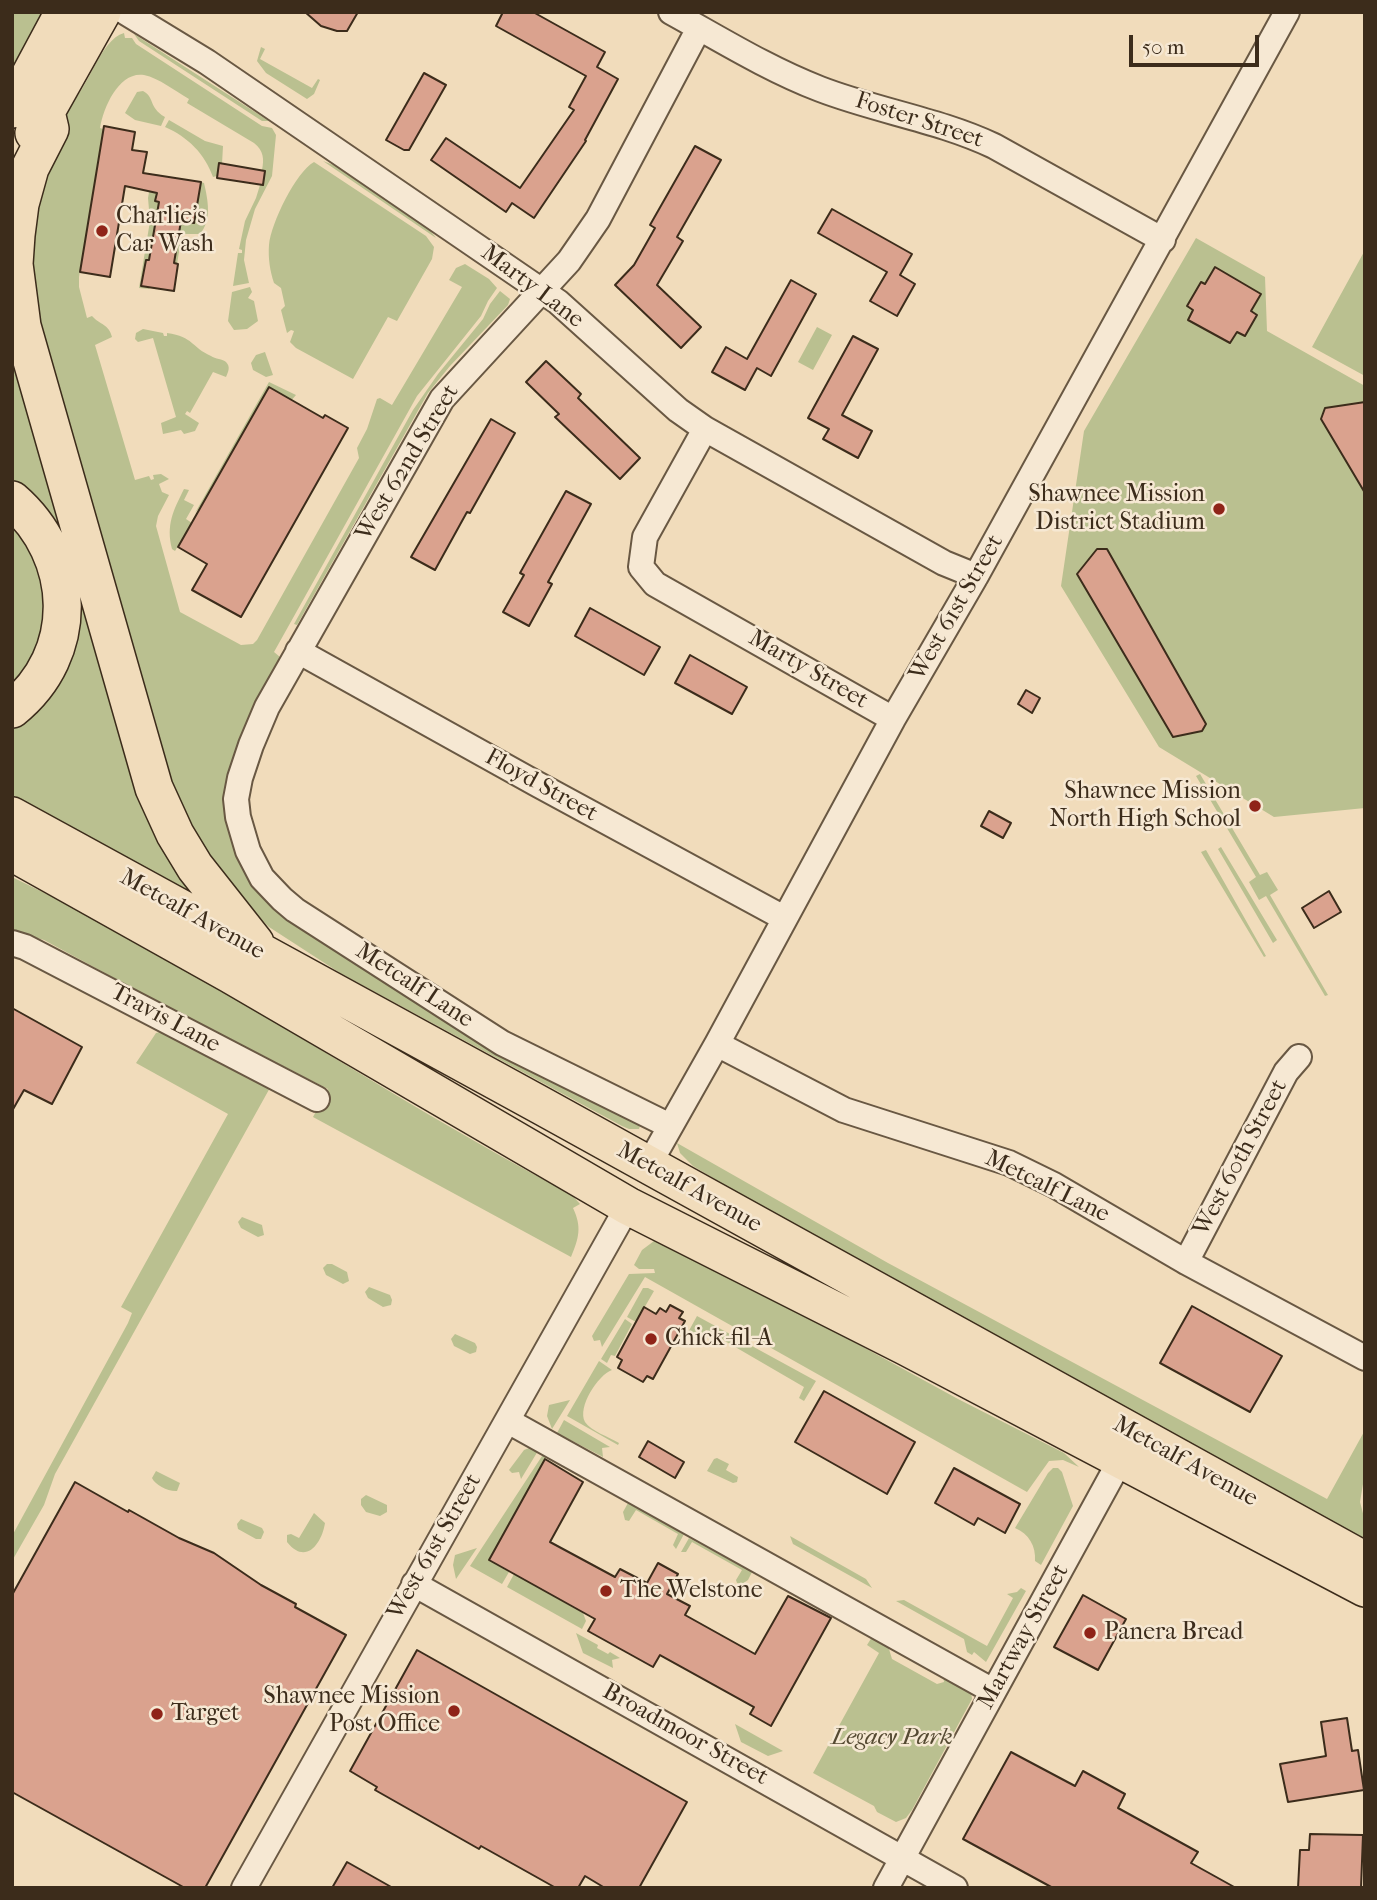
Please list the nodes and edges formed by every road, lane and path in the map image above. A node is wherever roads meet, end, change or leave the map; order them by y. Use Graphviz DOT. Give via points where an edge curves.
graph roads {
  1 [pos="64,12"];
  2 [pos="102,12"];
  3 [pos="125,12"];
  4 [pos="671,12"];
  5 [pos="1287,12"];
  6 [pos="699,28"];
  7 [pos="23,103"];
  8 [pos="12,172"];
  9 [pos="1163,240"];
  10 [pos="542,291"];
  11 [pos="705,429"];
  12 [pos="12,500"];
  13 [pos="976,576"];
  14 [pos="298,651"];
  15 [pos="12,709"];
  16 [pos="893,719"];
  17 [pos="240,778"];
  18 [pos="12,816"];
  19 [pos="12,852"];
  20 [pos="784,918"];
  21 [pos="12,943"];
  22 [pos="264,955"];
  23 [pos="717,1044"];
  24 [pos="1299,1057"];
  25 [pos="317,1099"];
  26 [pos="542,1106"];
  27 [pos="670,1126"];
  28 [pos="648,1166"];
  29 [pos="628,1206"];
  30 [pos="1186,1262"];
  31 [pos="861,1284"];
  32 [pos="1365,1358"];
  33 [pos="508,1421"];
  34 [pos="1121,1459"];
  35 [pos="1365,1561"];
  36 [pos="414,1584"];
  37 [pos="1365,1588"];
  38 [pos="993,1691"];
  39 [pos="902,1858"];
  40 [pos="244,1888"];
  41 [pos="886,1888"];
  42 [pos="955,1888"];
  1 -- 7 [label="highway"];
  2 -- 7 [label="highway"];
  3 -- 10 [label="street, Marty Lane" via="207,62"];
  4 -- 6 [label="street, Foster Street"];
  5 -- 9 [label="street, West 61st Street"];
  6 -- 9 [label="street, Foster Street" via="821,90 966,133"];
  6 -- 10 [label="street, West 62nd Street" via="598,219"];
  7 -- 8 [label="highway"];
  7 -- 22 [label="highway" via="50,128 30,168 20,204 14,264 22,326 154,788 195,867"];
  9 -- 13 [label="street, West 61st Street"];
  10 -- 11 [label="street, Marty Lane"];
  10 -- 14 [label="street, West 62nd Street" via="442,399"];
  11 -- 13 [label="street, Marty Lane" via="933,557"];
  11 -- 16 [label="street, Marty Street" via="645,537 641,567 655,584"];
  12 -- 15 [label="highway" via="44,537 55,559 63,609 61,631 48,667"];
  13 -- 16 [label="street, West 61st Street"];
  14 -- 17 [label="street, West 62nd Street" via="267,707"];
  14 -- 20 [label="street, Floyd Street"];
  16 -- 20 [label="street, West 61st Street"];
  17 -- 27 [label="street, Metcalf Lane" via="236,799 248,851 262,878 295,910 502,1043"];
  18 -- 22 [label="highway, Metcalf Avenue"];
  19 -- 29 [label="highway, Metcalf Avenue"];
  20 -- 23 [label="street, West 61st Street"];
  21 -- 25 [label="street, Travis Lane"];
  22 -- 26 [label="highway, Metcalf Avenue"];
  23 -- 27 [label="street, West 61st Street"];
  23 -- 30 [label="street, Metcalf Lane" via="844,1110 1009,1163"];
  24 -- 30 [label="street, West 60th Street" via="1286,1072"];
  26 -- 28 [label="highway, Metcalf Avenue"];
  26 -- 29 [label="highway" via="585,1147"];
  27 -- 28 [label="street, West 61st Street"];
  28 -- 31 [label="highway, Metcalf Avenue"];
  29 -- 31 [label="highway" via="644,1197 663,1198 723,1230"];
  29 -- 33 [label="street, West 61st Street"];
  29 -- 34 [label="highway, Metcalf Avenue"];
  30 -- 32 [label="street, Metcalf Lane"];
  31 -- 35 [label="highway, Metcalf Avenue"];
  33 -- 36 [label="street, West 61st Street"];
  33 -- 38 [label="street"];
  34 -- 37 [label="highway, Metcalf Avenue"];
  34 -- 38 [label="street, Martway Street"];
  36 -- 39 [label="street, Broadmoor Street"];
  36 -- 40 [label="street, West 61st Street"];
  38 -- 39 [label="street, Martway Street"];
  39 -- 41 [label="street, Martway Street"];
  39 -- 42 [label="street, Broadmoor Street"];
}
